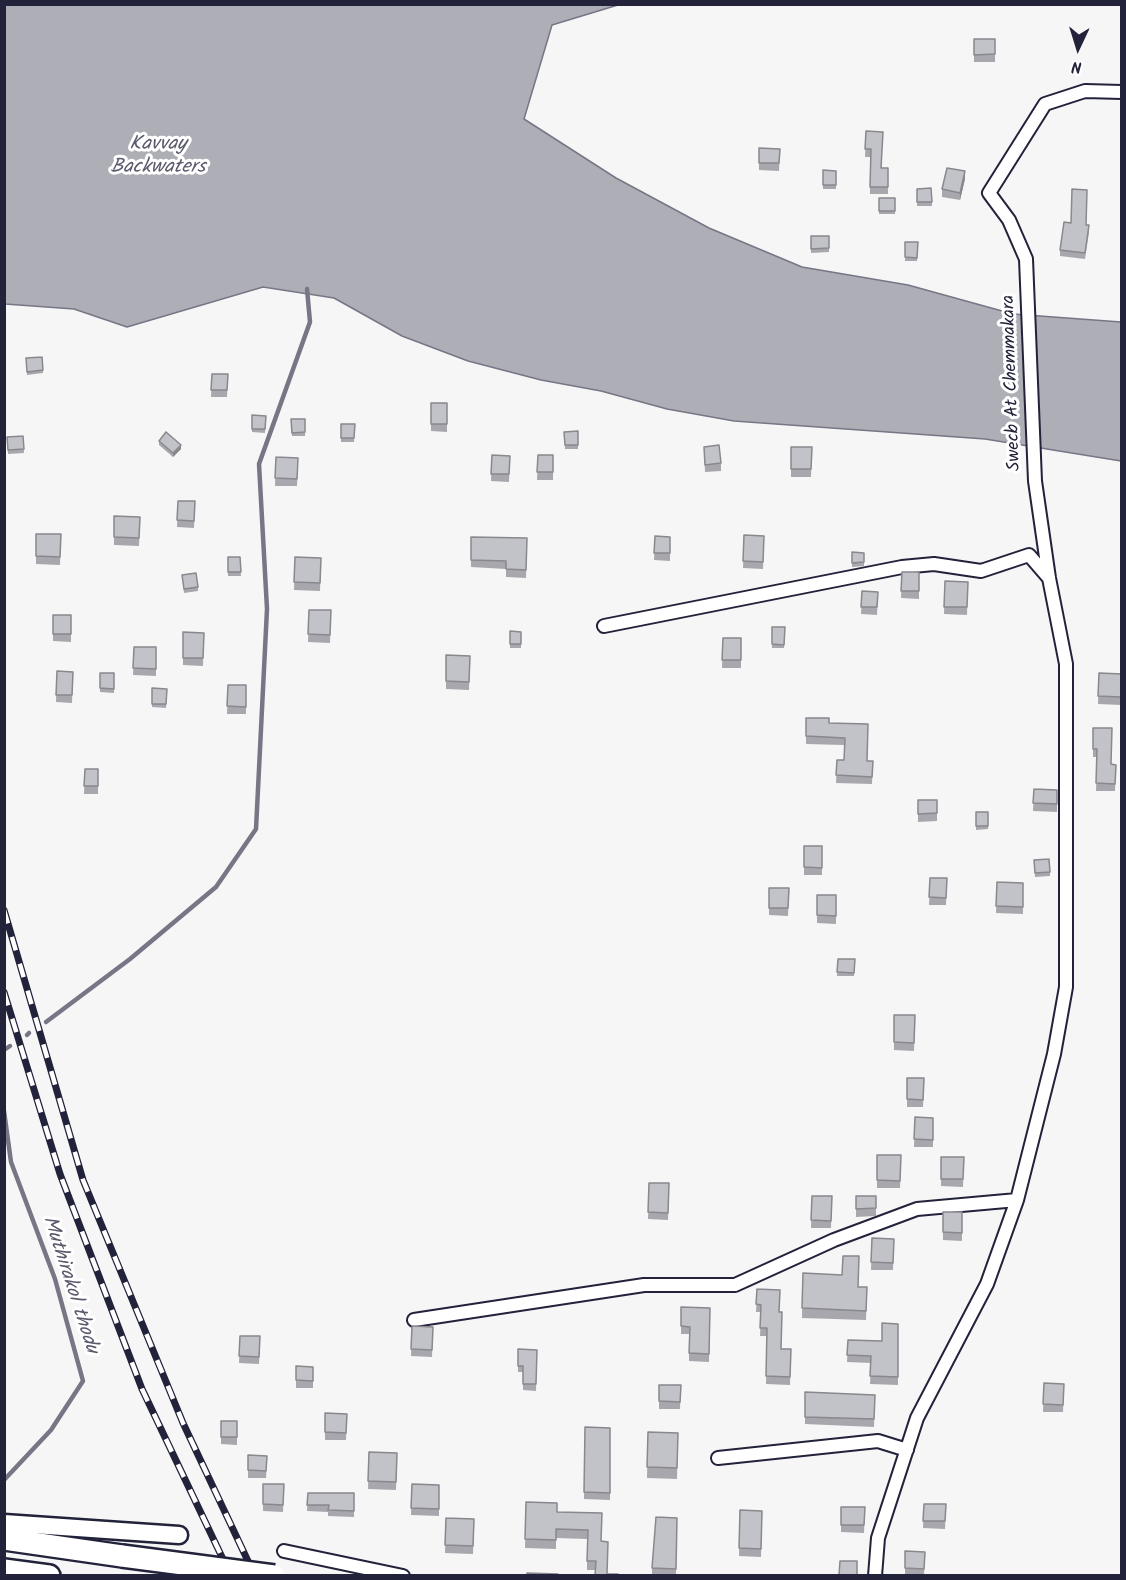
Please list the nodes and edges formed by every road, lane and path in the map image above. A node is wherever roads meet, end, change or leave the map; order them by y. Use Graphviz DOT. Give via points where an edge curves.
graph roads {
  1 [pos="1122,92"];
  2 [pos="1049,578"];
  3 [pos="604,626"];
  4 [pos="1017,1200"];
  5 [pos="414,1320"];
  6 [pos="907,1450"];
  7 [pos="718,1458"];
  8 [pos="4,1523"];
  9 [pos="179,1535"];
  10 [pos="4,1539"];
  11 [pos="284,1551"];
  12 [pos="4,1570"];
  13 [pos="49,1575"];
  14 [pos="274,1575"];
  15 [pos="403,1575"];
  16 [pos="875,1575"];
  1 -- 2 [label="street, Swecb At Chemmakara" via="1085,91 1045,104 989,193 1009,220 1026,259 1035,481"];
  2 -- 3 [label="street" via="1029,555 981,571 934,564 902,567"];
  2 -- 4 [label="street, Swecb At Chemmakara" via="1066,664 1066,987 1054,1054"];
  4 -- 5 [label="street" via="917,1209 834,1240 735,1285 644,1285"];
  4 -- 6 [label="street, Swecb At Chemmakara" via="987,1284 917,1418"];
  6 -- 7 [label="street" via="878,1441"];
  6 -- 16 [label="street, Swecb At Chemmakara" via="879,1538"];
  8 -- 9 [label="street"];
  10 -- 14 [label="highway, bridge"];
  11 -- 15 [label="street"];
  12 -- 13 [label="highway"];
}
